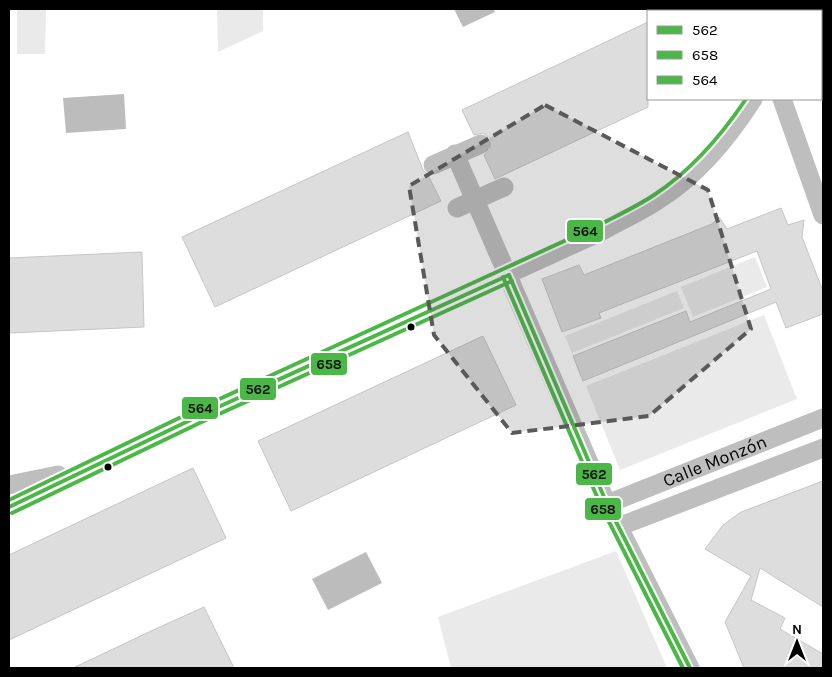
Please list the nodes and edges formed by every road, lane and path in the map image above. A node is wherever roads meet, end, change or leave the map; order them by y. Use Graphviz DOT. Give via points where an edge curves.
graph roads {
  1 [pos="752,100"];
  2 [pos="782,100"];
  3 [pos="482,144"];
  4 [pos="455,154"];
  5 [pos="433,165"];
  6 [pos="504,187"];
  7 [pos="476,202"];
  8 [pos="457,208"];
  9 [pos="823,215"];
  10 [pos="509,275"];
  11 [pos="823,418"];
  12 [pos="823,448"];
  13 [pos="82,470"];
  14 [pos="9,485"];
  15 [pos="607,504"];
  16 [pos="9,507"];
  17 [pos="618,527"];
  18 [pos="690,668"];
  1 -- 10 [label="street" via="733,130 700,167 659,200"];
  2 -- 9 [label="street"];
  3 -- 4 [label="street"];
  4 -- 5 [label="street"];
  4 -- 7 [label="street"];
  6 -- 7 [label="street"];
  7 -- 8 [label="street"];
  7 -- 10 [label="street"];
  10 -- 13 [label="street"];
  10 -- 15 [label="street"];
  11 -- 15 [label="street, Calle Monzón"];
  12 -- 17 [label="street, Calle Monzón"];
  13 -- 14 [label="street"];
  13 -- 16 [label="street"];
  15 -- 17 [label="street"];
  17 -- 18 [label="street"];
}
